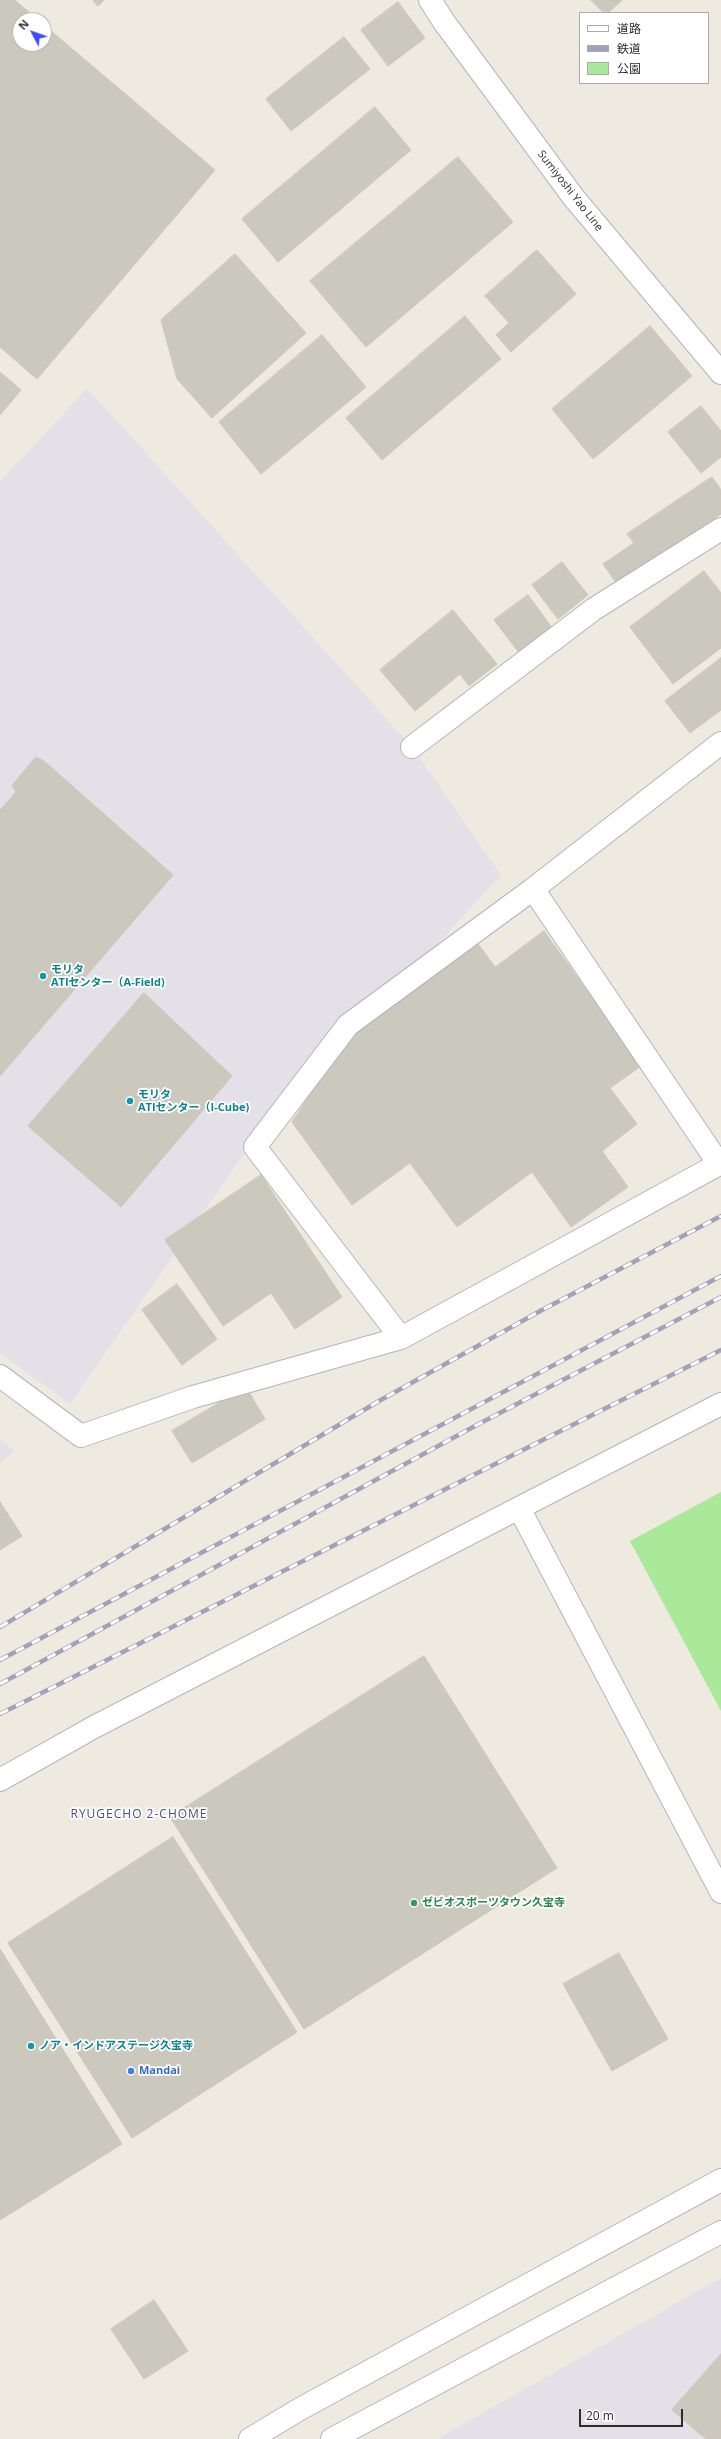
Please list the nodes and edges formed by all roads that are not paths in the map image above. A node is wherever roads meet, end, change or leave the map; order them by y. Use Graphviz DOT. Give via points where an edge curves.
graph roads {
  1 [pos="430,0"];
  2 [pos="721,373"];
  3 [pos="721,529"];
  4 [pos="721,743"];
  5 [pos="412,747"];
  6 [pos="532,890"];
  7 [pos="720,1164"];
  8 [pos="401,1338"];
  9 [pos="0,1376"];
  10 [pos="721,1404"];
  11 [pos="519,1508"];
  12 [pos="0,1780"];
  13 [pos="721,1892"];
  14 [pos="721,2180"];
  15 [pos="721,2232"];
  16 [pos="250,2439"];
  17 [pos="332,2439"];
  1 -- 2 [label="street, Sumiyoshi Yao Line" via="574,198"];
  3 -- 5 [label="street" via="594,609"];
  4 -- 6 [label="street"];
  6 -- 7 [label="street"];
  6 -- 8 [label="street" via="348,1025 255,1147"];
  7 -- 8 [label="street"];
  8 -- 9 [label="street" via="193,1397 81,1436"];
  10 -- 11 [label="street"];
  11 -- 12 [label="street" via="94,1727"];
  11 -- 13 [label="street"];
  14 -- 16 [label="street" via="300,2409"];
  15 -- 17 [label="street"];
}
